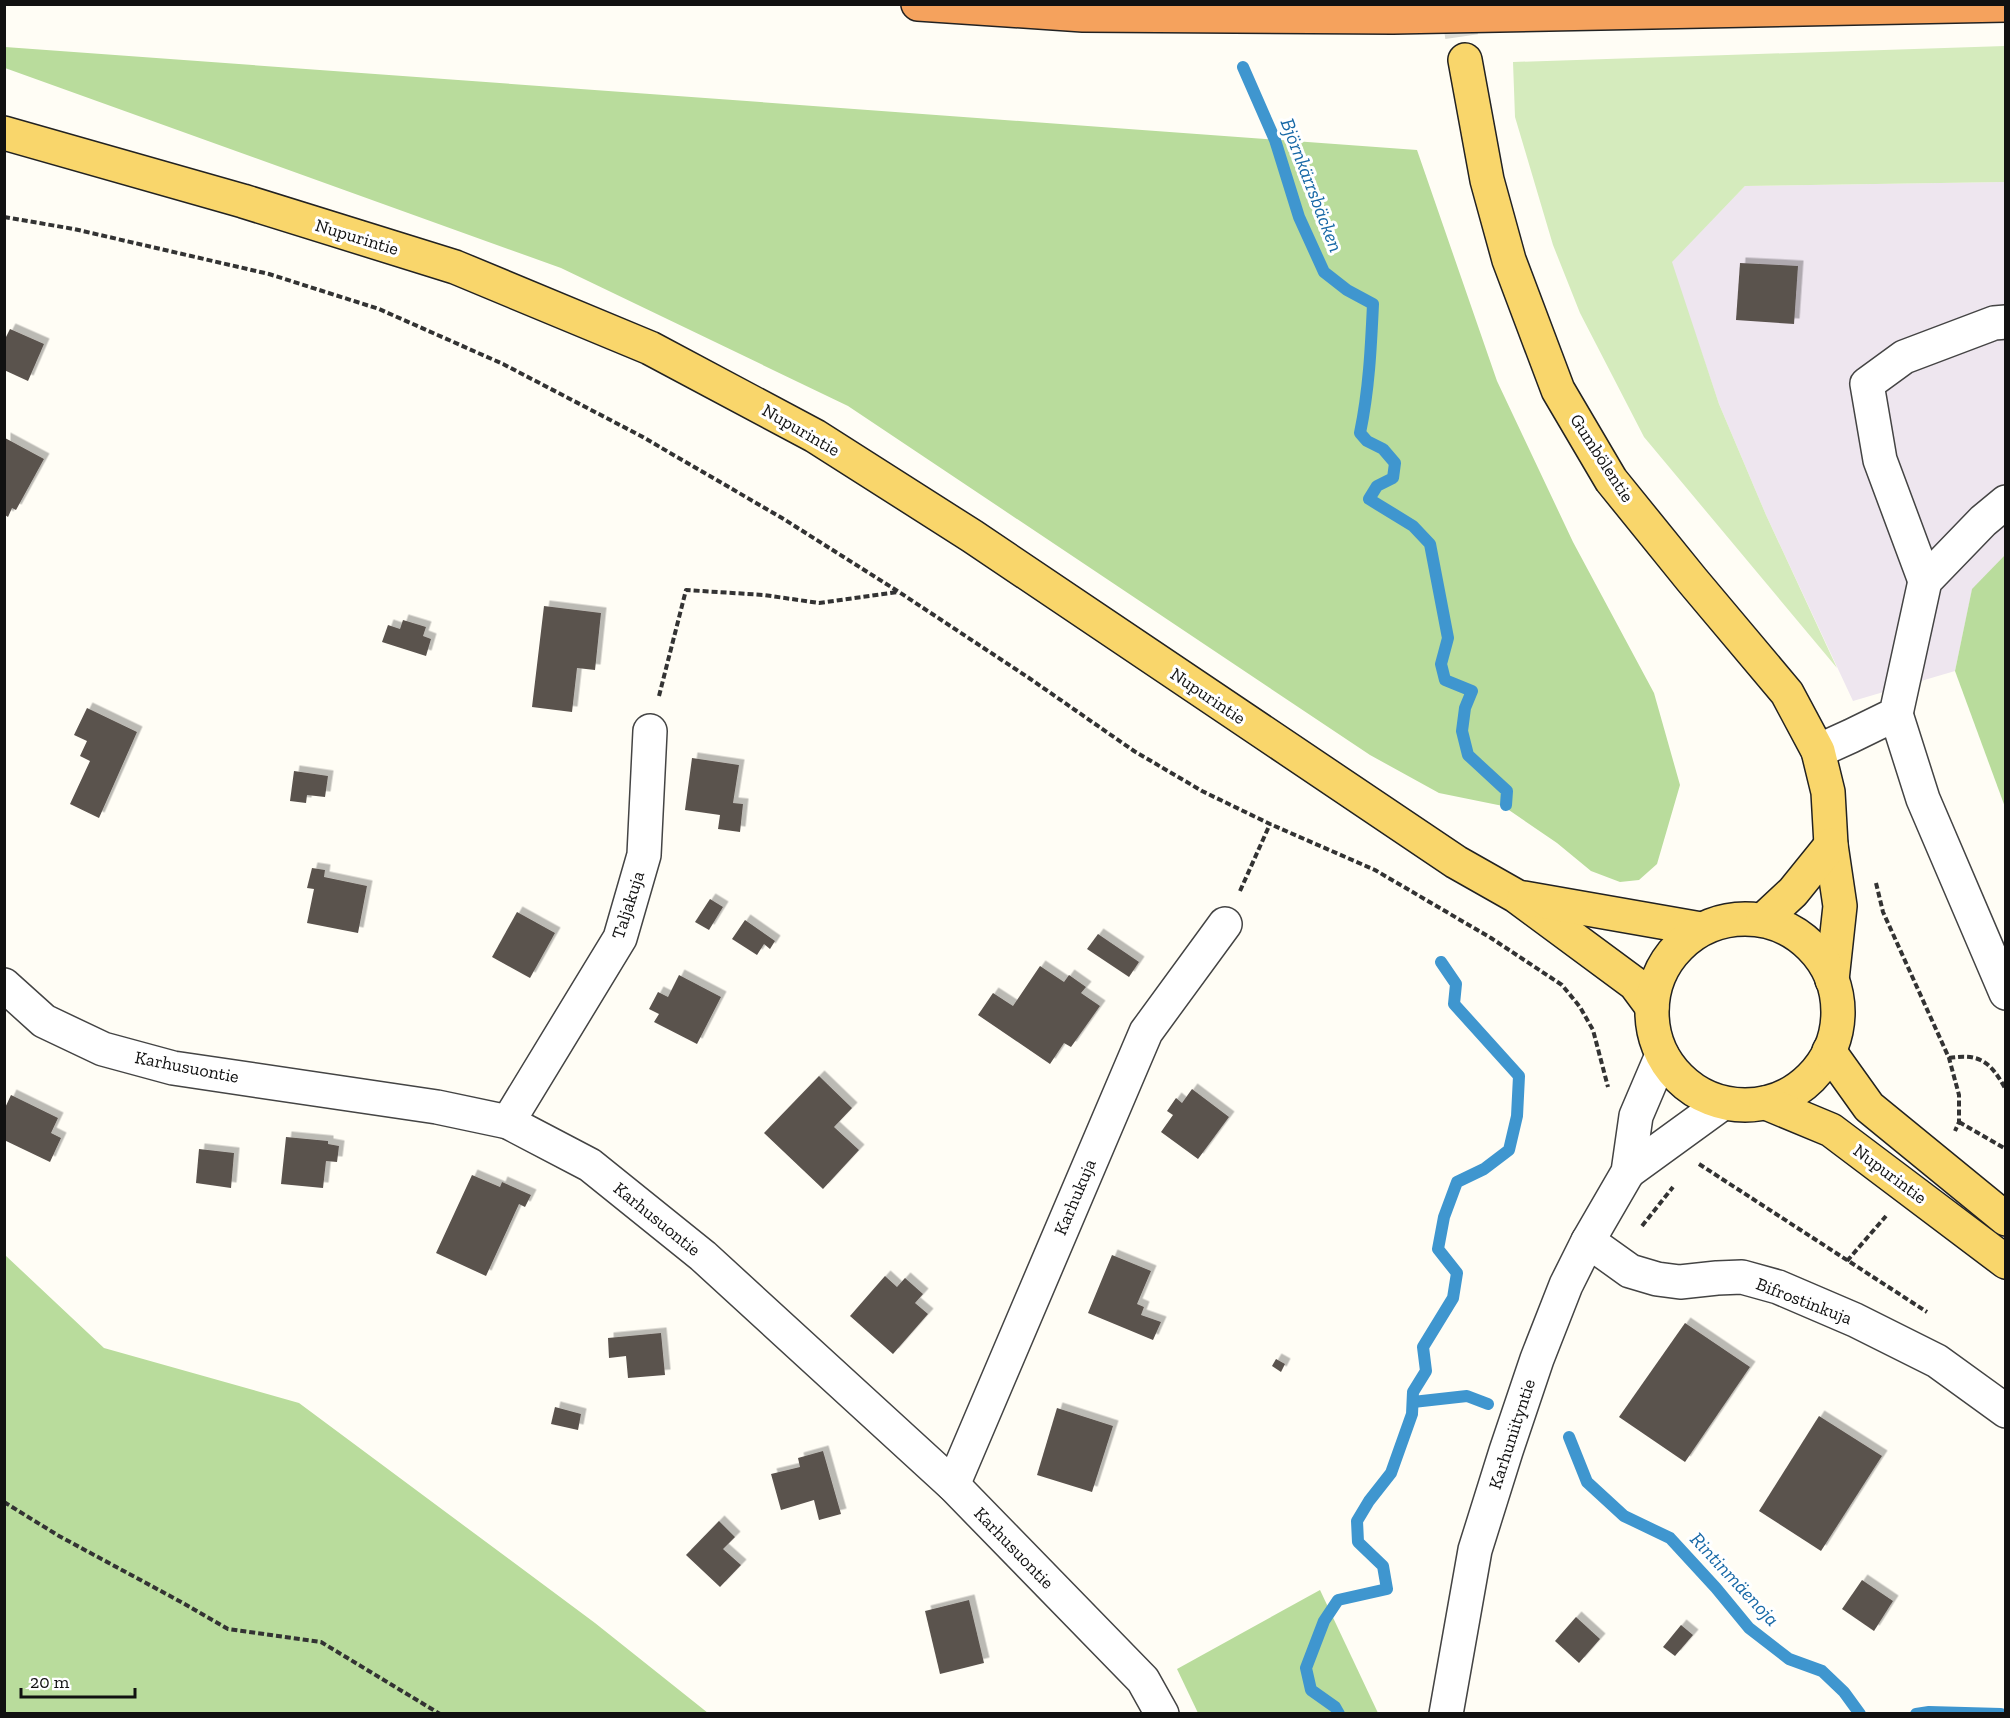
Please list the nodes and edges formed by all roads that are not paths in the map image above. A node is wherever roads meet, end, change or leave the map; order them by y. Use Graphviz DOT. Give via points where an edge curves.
graph roads {
  1 [pos="918,4"];
  2 [pos="2006,4"];
  3 [pos="1465,60"];
  4 [pos="4,133"];
  5 [pos="2006,322"];
  6 [pos="2006,501"];
  7 [pos="1925,581"];
  8 [pos="1896,714"];
  9 [pos="650,731"];
  10 [pos="1818,751"];
  11 [pos="1831,845"];
  12 [pos="1516,896"];
  13 [pos="1763,920"];
  14 [pos="1225,924"];
  15 [pos="1701,929"];
  16 [pos="1833,980"];
  17 [pos="4,985"];
  18 [pos="2006,993"];
  19 [pos="1652,1007"];
  20 [pos="1829,1051"];
  21 [pos="1662,1055"];
  22 [pos="1723,1102"];
  23 [pos="1766,1103"];
  24 [pos="508,1122"];
  25 [pos="1628,1172"];
  26 [pos="2006,1219"];
  27 [pos="1588,1240"];
  28 [pos="2006,1262"];
  29 [pos="2006,1411"];
  30 [pos="953,1485"];
  31 [pos="1162,1713"];
  32 [pos="1446,1713"];
  1 -- 2 [label="highway" via="1083,15 1393,17"];
  3 -- 10 [label="main road, Gumbölentie" via="1487,180 1509,260 1558,390 1611,480 1787,693"];
  4 -- 12 [label="main road, Nupurintie" via="455,267 651,348 815,436 972,536 1456,862"];
  5 -- 7 [label="street" via="1904,357 1867,384 1880,460"];
  6 -- 7 [label="street"];
  7 -- 8 [label="street"];
  8 -- 10 [label="street"];
  8 -- 18 [label="street" via="1923,799"];
  9 -- 24 [label="street, Taljakuja" via="644,855 620,938"];
  10 -- 11 [label="main road, Gumbölentie" via="1828,792"];
  11 -- 13 [label="main road" via="1793,892"];
  11 -- 16 [label="main road, Gumbölentie" via="1840,906"];
  12 -- 15 [label="main road, Nupurintie"];
  12 -- 19 [label="main road, Nupurintie" via="1635,984"];
  13 -- 15 [label="main road" via="1731,920"];
  13 -- 16 [label="main road" via="1792,932 1817,952"];
  14 -- 30 [label="street, Karhukuja" via="1146,1032"];
  15 -- 19 [label="main road" via="1676,949 1659,975"];
  16 -- 20 [label="main road" via="1838,1003 1837,1028"];
  17 -- 24 [label="street, Karhusuontie" via="44,1021 103,1049 173,1068 437,1107"];
  19 -- 21 [label="main road" via="1654,1032"];
  20 -- 23 [label="main road" via="1814,1075 1792,1092"];
  20 -- 26 [label="main road, Nupurintie" via="1869,1107"];
  21 -- 22 [label="main road" via="1698,1093"];
  21 -- 25 [label="street, Karhuniityntie" via="1636,1116"];
  22 -- 23 [label="main road"];
  22 -- 25 [label="street, Karhuniityntie" via="1683,1151"];
  23 -- 28 [label="main road, Nupurintie" via="1831,1130"];
  24 -- 30 [label="street, Karhusuontie" via="590,1165 703,1256"];
  25 -- 27 [label="street, Karhuniityntie"];
  27 -- 29 [label="street, Bifrostinkuja" via="1630,1271 1657,1279 1680,1282 1743,1277 1778,1287 1937,1360"];
  27 -- 32 [label="street, Karhuniityntie" via="1538,1359 1475,1550"];
  30 -- 31 [label="street, Karhusuontie" via="1143,1680"];
}
